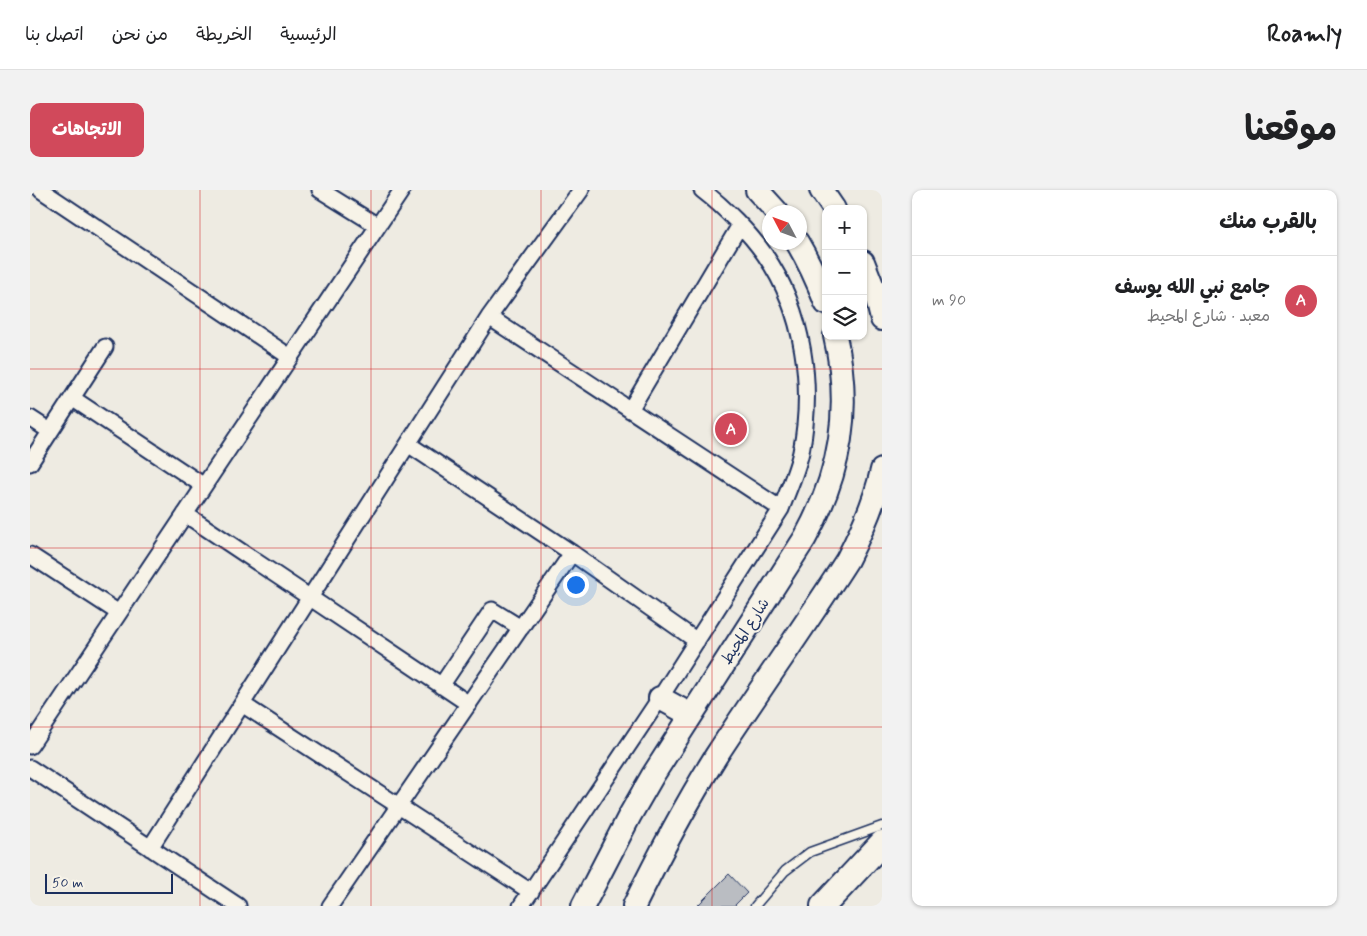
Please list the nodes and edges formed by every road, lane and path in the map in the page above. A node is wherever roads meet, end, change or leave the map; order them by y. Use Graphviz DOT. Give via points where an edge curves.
graph roads {
  1 [pos="41,190"];
  2 [pos="320,190"];
  3 [pos="402,190"];
  4 [pos="582,190"];
  5 [pos="702,190"];
  6 [pos="757,190"];
  7 [pos="821,190"];
  8 [pos="771,205"];
  9 [pos="831,205"];
  10 [pos="740,225"];
  11 [pos="378,226"];
  12 [pos="802,250"];
  13 [pos="867,272"];
  14 [pos="823,295"];
  15 [pos="489,317"];
  16 [pos="882,319"];
  17 [pos="836,340"];
  18 [pos="105,347"];
  19 [pos="290,357"];
  20 [pos="72,398"];
  21 [pos="630,410"];
  22 [pos="30,418"];
  23 [pos="50,431"];
  24 [pos="408,444"];
  25 [pos="30,463"];
  26 [pos="882,470"];
  27 [pos="204,486"];
  28 [pos="781,509"];
  29 [pos="185,514"];
  30 [pos="572,553"];
  31 [pos="30,555"];
  32 [pos="310,597"];
  33 [pos="119,613"];
  34 [pos="521,628"];
  35 [pos="697,641"];
  36 [pos="441,686"];
  37 [pos="660,698"];
  38 [pos="242,704"];
  39 [pos="469,704"];
  40 [pos="691,715"];
  41 [pos="30,746"];
  42 [pos="30,768"];
  43 [pos="399,806"];
  44 [pos="882,826"];
  45 [pos="150,848"];
  46 [pos="879,852"];
  47 [pos="531,892"];
  48 [pos="238,906"];
  49 [pos="330,906"];
  50 [pos="521,906"];
  51 [pos="583,906"];
  52 [pos="634,906"];
  53 [pos="755,906"];
  54 [pos="823,906"];
  1 -- 19 [label="street"];
  2 -- 11 [label="street"];
  3 -- 11 [label="street"];
  4 -- 15 [label="street"];
  5 -- 10 [label="street"];
  6 -- 8 [label="main road"];
  7 -- 9 [label="main road"];
  10 -- 21 [label="street"];
  10 -- 28 [label="street" via="765,255 780,280 800,336 805,365 805,424 792,482"];
  11 -- 19 [label="street"];
  12 -- 14 [label="main road"];
  13 -- 16 [label="main road"];
  15 -- 21 [label="street"];
  15 -- 24 [label="street"];
  17 -- 40 [label="main road, شارع المحيط" via="843,394 840,444 835,469 818,516"];
  18 -- 20 [label="street"];
  19 -- 27 [label="street"];
  20 -- 23 [label="street"];
  20 -- 27 [label="street"];
  21 -- 28 [label="street"];
  22 -- 23 [label="street"];
  23 -- 25 [label="street"];
  24 -- 30 [label="street"];
  24 -- 32 [label="street"];
  26 -- 52 [label="main road" via="870,511 847,560 716,757"];
  27 -- 29 [label="street"];
  28 -- 35 [label="street"];
  29 -- 32 [label="street"];
  29 -- 33 [label="street"];
  30 -- 34 [label="street"];
  30 -- 35 [label="street"];
  31 -- 33 [label="street"];
  32 -- 36 [label="street"];
  32 -- 38 [label="street"];
  33 -- 41 [label="street"];
  34 -- 36 [label="street" via="492,610"];
  34 -- 39 [label="street"];
  35 -- 37 [label="street"];
  36 -- 39 [label="street"];
  37 -- 40 [label="main road"];
  37 -- 47 [label="street"];
  38 -- 43 [label="street"];
  38 -- 45 [label="street"];
  39 -- 43 [label="street"];
  40 -- 51 [label="main road, شارع المحيط" via="630,815"];
  42 -- 45 [label="street"];
  43 -- 47 [label="street"];
  43 -- 49 [label="street"];
  44 -- 53 [label="lane" via="810,852 785,871"];
  45 -- 48 [label="street"];
  46 -- 54 [label="highway"];
  47 -- 50 [label="street"];
}
